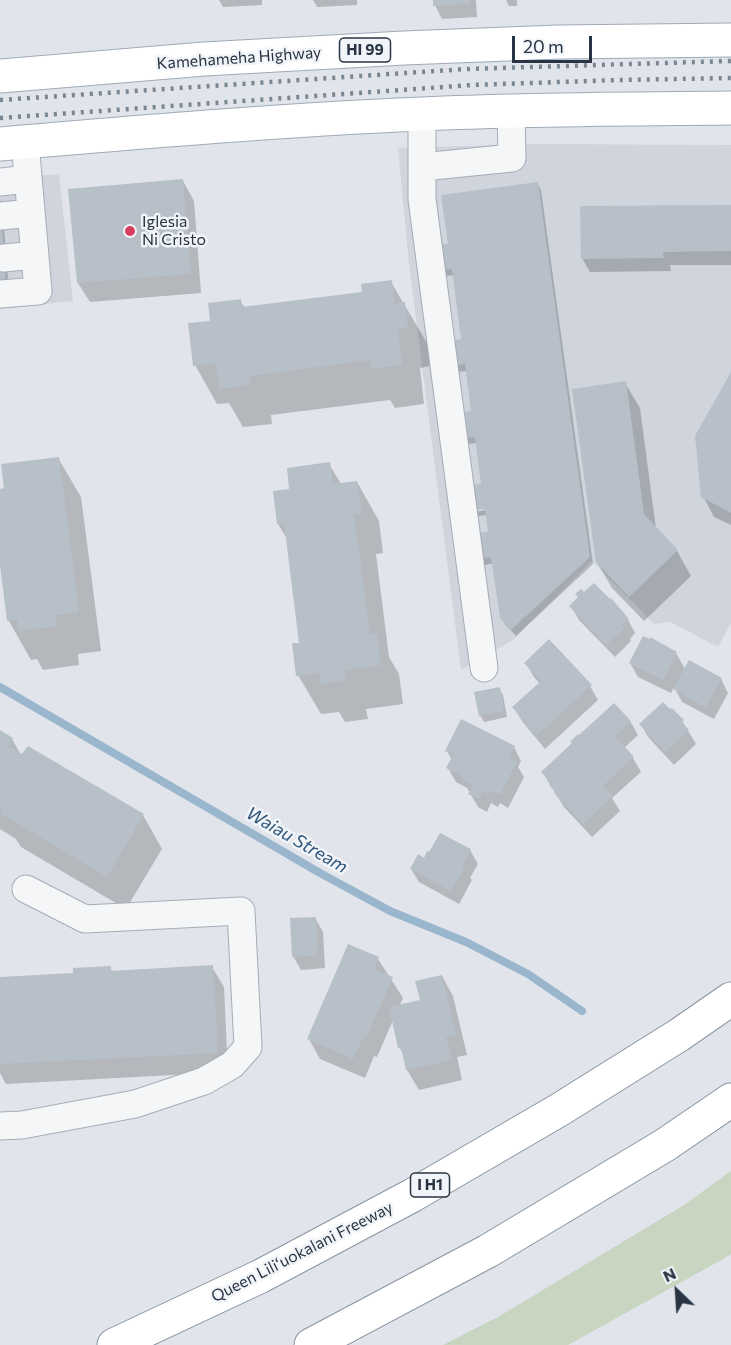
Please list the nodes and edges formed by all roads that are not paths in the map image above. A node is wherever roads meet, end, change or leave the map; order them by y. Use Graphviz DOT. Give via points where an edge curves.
graph roads {
  1 [pos="731,40"];
  2 [pos="0,76"];
  3 [pos="731,108"];
  4 [pos="511,110"];
  5 [pos="422,114"];
  6 [pos="13,143"];
  7 [pos="422,167"];
  8 [pos="28,179"];
  9 [pos="0,182"];
  10 [pos="31,213"];
  11 [pos="1,216"];
  12 [pos="35,255"];
  13 [pos="4,258"];
  14 [pos="0,294"];
  15 [pos="484,668"];
  16 [pos="26,889"];
  17 [pos="731,999"];
  18 [pos="731,1100"];
  19 [pos="0,1126"];
  20 [pos="114,1345"];
  21 [pos="311,1345"];
  1 -- 2 [label="main road, Kamehameha Highway / HI 99" via="404,48"];
  3 -- 4 [label="main road"];
  4 -- 5 [label="main road"];
  4 -- 7 [label="lane" via="512,158"];
  5 -- 6 [label="main road"];
  5 -- 7 [label="lane"];
  6 -- 8 [label="lane"];
  7 -- 15 [label="lane" via="422,199"];
  8 -- 9 [label="lane"];
  8 -- 10 [label="lane"];
  10 -- 11 [label="lane"];
  10 -- 12 [label="lane"];
  12 -- 13 [label="lane"];
  12 -- 14 [label="lane" via="38,291"];
  16 -- 19 [label="lane" via="85,919 241,911 248,1047 232,1065 204,1081 135,1104"];
  17 -- 20 [label="main road, Queen Liliʻuokalani Freeway / I H1" via="559,1110 413,1195 261,1276"];
  18 -- 21 [label="main road" via="665,1145 488,1251"];
}
